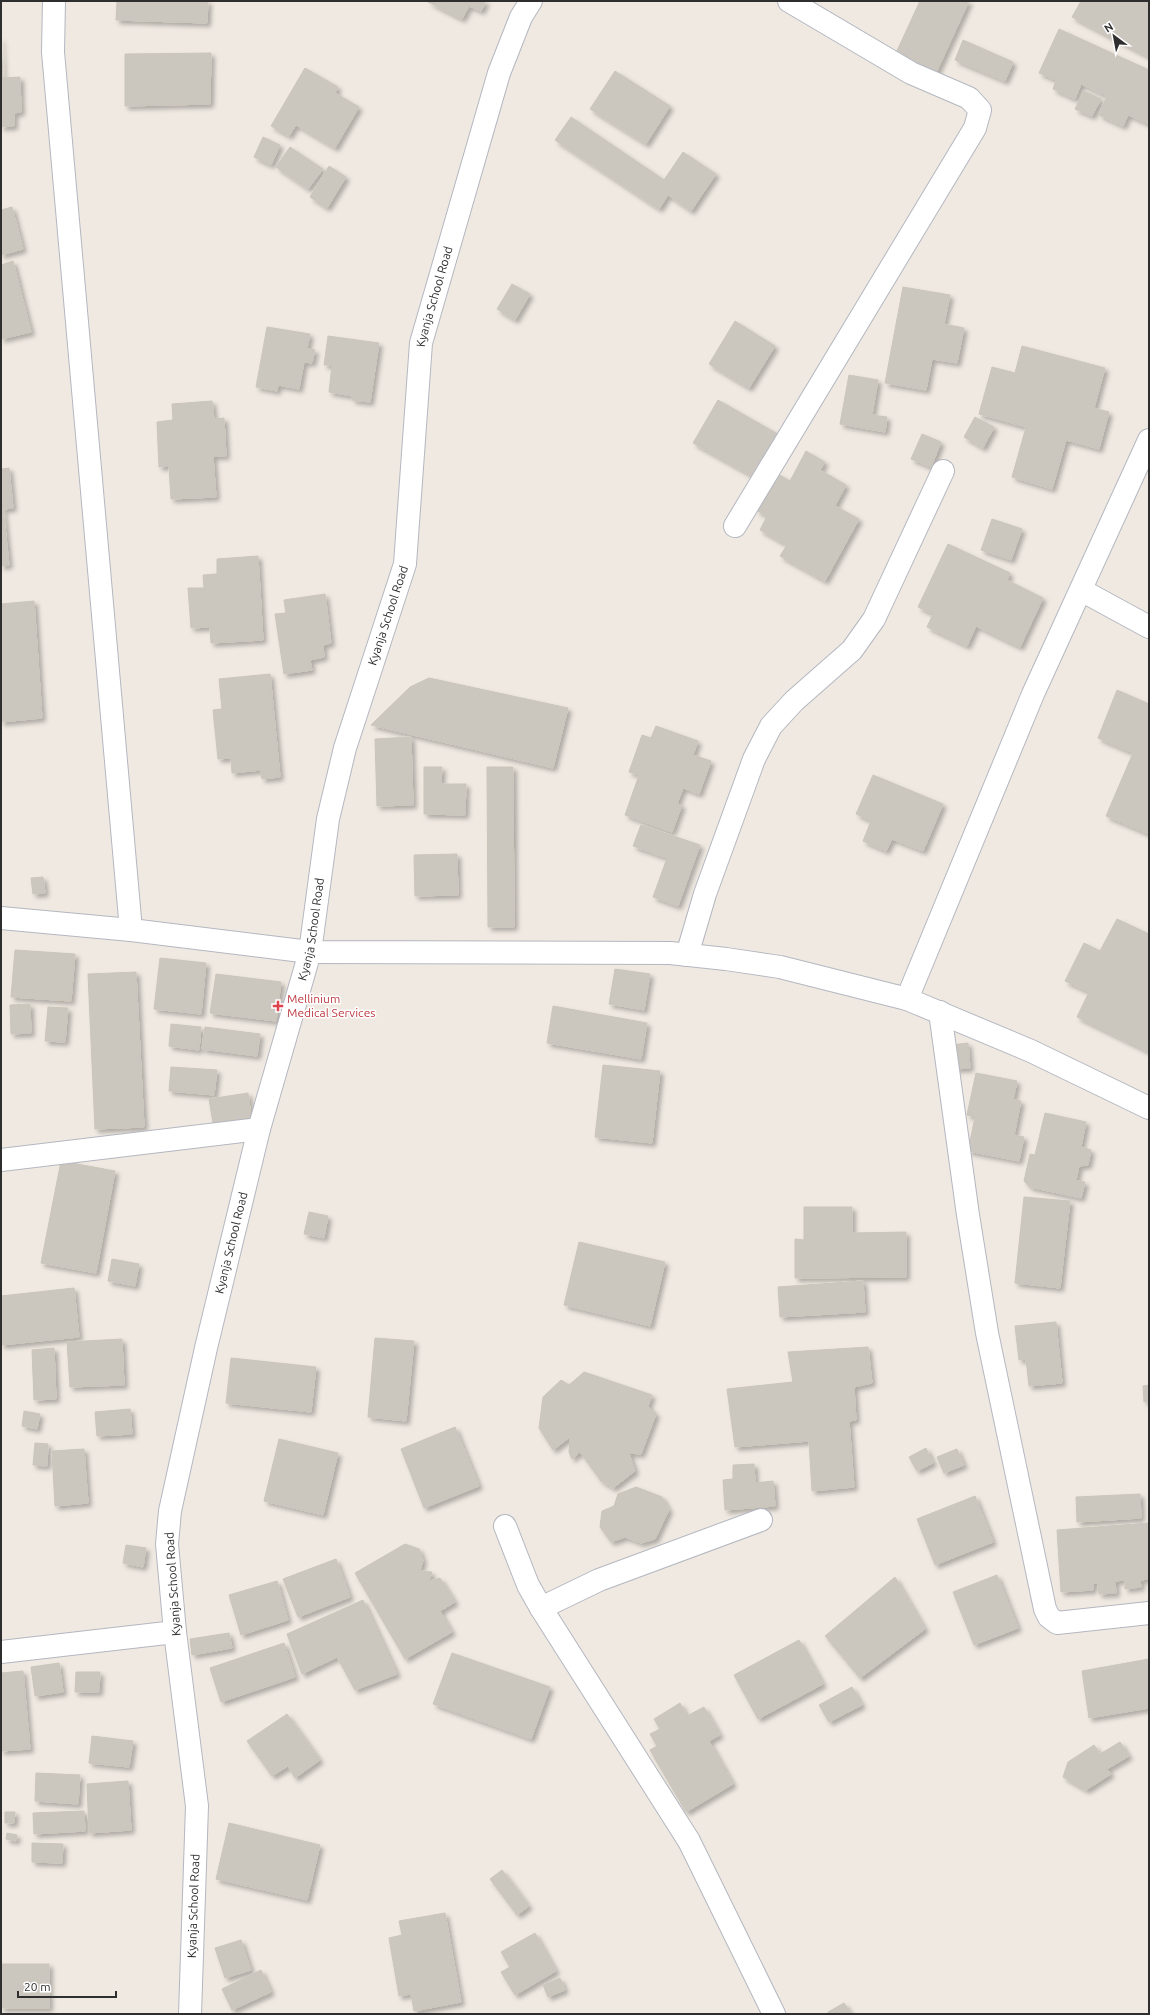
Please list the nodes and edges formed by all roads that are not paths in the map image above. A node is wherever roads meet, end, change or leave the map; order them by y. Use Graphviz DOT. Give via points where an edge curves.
graph roads {
  1 [pos="54,1"];
  2 [pos="531,1"];
  3 [pos="789,1"];
  4 [pos="1149,440"];
  5 [pos="943,471"];
  6 [pos="735,526"];
  7 [pos="1081,590"];
  8 [pos="1149,627"];
  9 [pos="1,918"];
  10 [pos="131,930"];
  11 [pos="310,952"];
  12 [pos="687,955"];
  13 [pos="908,999"];
  14 [pos="940,1012"];
  15 [pos="1149,1108"];
  16 [pos="259,1129"];
  17 [pos="1,1160"];
  18 [pos="761,1520"];
  19 [pos="505,1526"];
  20 [pos="541,1608"];
  21 [pos="1149,1613"];
  22 [pos="175,1632"];
  23 [pos="1,1652"];
  24 [pos="190,2014"];
  25 [pos="774,2014"];
  1 -- 10 [label="street" via="54,52"];
  2 -- 11 [label="street, Kyanja School Road" via="521,17 499,73 421,343 405,564 345,748 328,819"];
  3 -- 6 [label="street" via="911,73 969,98 980,110 975,128"];
  4 -- 7 [label="street"];
  5 -- 12 [label="street" via="874,619 852,650 794,701 771,726 754,759 705,894"];
  7 -- 8 [label="street"];
  7 -- 13 [label="street" via="1033,694"];
  9 -- 10 [label="street"];
  10 -- 11 [label="street"];
  11 -- 12 [label="street"];
  11 -- 16 [label="street, Kyanja School Road"];
  12 -- 13 [label="street" via="780,967"];
  13 -- 14 [label="street"];
  14 -- 15 [label="street" via="1031,1051"];
  14 -- 21 [label="street" via="987,1333 1045,1609 1049,1617 1057,1623"];
  16 -- 17 [label="street"];
  16 -- 22 [label="street, Kyanja School Road" via="204,1356 170,1511 168,1544"];
  18 -- 20 [label="street" via="599,1580"];
  19 -- 20 [label="street" via="528,1585"];
  20 -- 25 [label="street" via="689,1841"];
  22 -- 23 [label="street"];
  22 -- 24 [label="street, Kyanja School Road" via="197,1806"];
}
